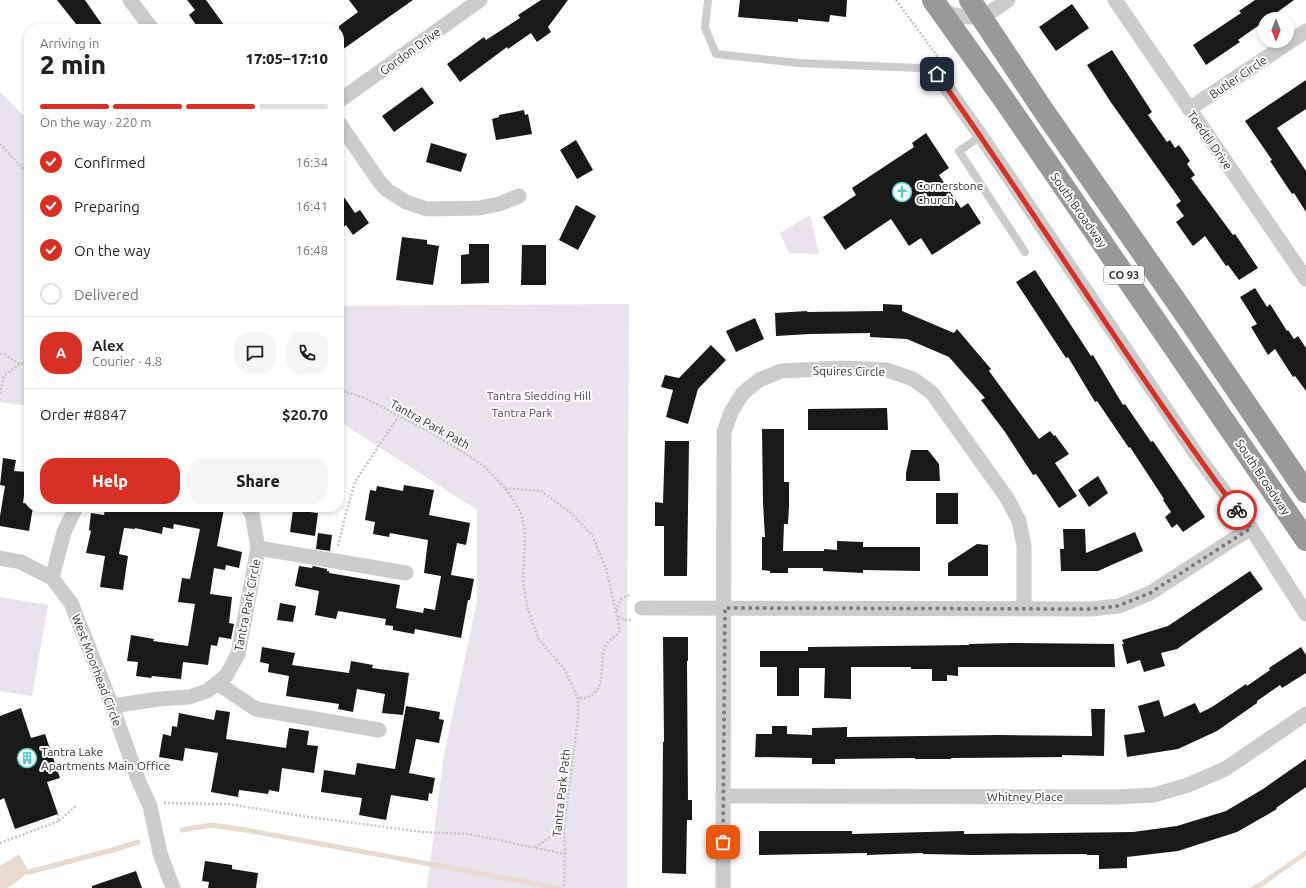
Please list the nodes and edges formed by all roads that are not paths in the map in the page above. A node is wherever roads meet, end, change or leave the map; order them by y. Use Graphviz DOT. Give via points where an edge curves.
graph roads {
  1 [pos="130,0"];
  2 [pos="480,0"];
  3 [pos="708,0"];
  4 [pos="970,0"];
  5 [pos="1008,0"];
  6 [pos="1115,0"];
  7 [pos="937,6"];
  8 [pos="982,18"];
  9 [pos="148,24"];
  10 [pos="1306,31"];
  11 [pos="939,68"];
  12 [pos="344,97"];
  13 [pos="1189,109"];
  14 [pos="344,129"];
  15 [pos="981,136"];
  16 [pos="519,196"];
  17 [pos="1025,252"];
  18 [pos="1306,279"];
  19 [pos="1306,492"];
  20 [pos="74,512"];
  21 [pos="251,512"];
  22 [pos="1251,528"];
  23 [pos="1306,540"];
  24 [pos="258,548"];
  25 [pos="0,558"];
  26 [pos="406,573"];
  27 [pos="52,578"];
  28 [pos="642,608"];
  29 [pos="725,608"];
  30 [pos="1024,609"];
  31 [pos="1306,614"];
  32 [pos="217,683"];
  33 [pos="112,706"];
  34 [pos="1306,714"];
  35 [pos="379,730"];
  36 [pos="723,796"];
  37 [pos="173,888"];
  38 [pos="723,888"];
  1 -- 9 [label="street"];
  2 -- 12 [label="street, Gordon Drive"];
  3 -- 11 [label="lane" via="705,28 716,54 798,63"];
  4 -- 8 [label="highway, CO 93"];
  5 -- 8 [label="street"];
  6 -- 13 [label="street, Toedtli Drive"];
  7 -- 8 [label="street" via="960,16"];
  7 -- 23 [label="highway, South Broadway / CO 93"];
  8 -- 19 [label="highway, CO 93"];
  10 -- 13 [label="street, Butler Circle"];
  11 -- 15 [label="street"];
  13 -- 18 [label="street, Toedtli Drive"];
  14 -- 16 [label="street" via="379,181 387,190 406,202 427,209 479,208"];
  15 -- 17 [label="lane" via="958,151"];
  15 -- 22 [label="street" via="1196,454"];
  20 -- 27 [label="street" via="64,532"];
  21 -- 24 [label="street, Tantra Park Circle"];
  22 -- 30 [label="street" via="1150,593 1118,606 1091,609"];
  22 -- 31 [label="street"];
  24 -- 26 [label="street"];
  24 -- 32 [label="street, Tantra Park Circle" via="238,654 226,676"];
  25 -- 27 [label="street, West Moorhead Circle" via="22,562"];
  27 -- 33 [label="street, West Moorhead Circle" via="71,603"];
  28 -- 29 [label="street"];
  29 -- 30 [label="street"];
  29 -- 30 [label="street, Squires Circle" via="724,432 731,412 744,393 759,380 781,371 842,368 887,370 913,379 932,393 1007,498 1019,522 1024,546"];
  29 -- 36 [label="street, Squires Circle"];
  32 -- 33 [label="street, Tantra Park Circle" via="207,691 190,697"];
  32 -- 35 [label="street" via="256,709"];
  33 -- 37 [label="street, West Moorhead Circle" via="150,806 160,853"];
  34 -- 36 [label="street, Whitney Place" via="1225,769 1188,785 1154,795"];
  36 -- 38 [label="street, Squires Circle"];
}
